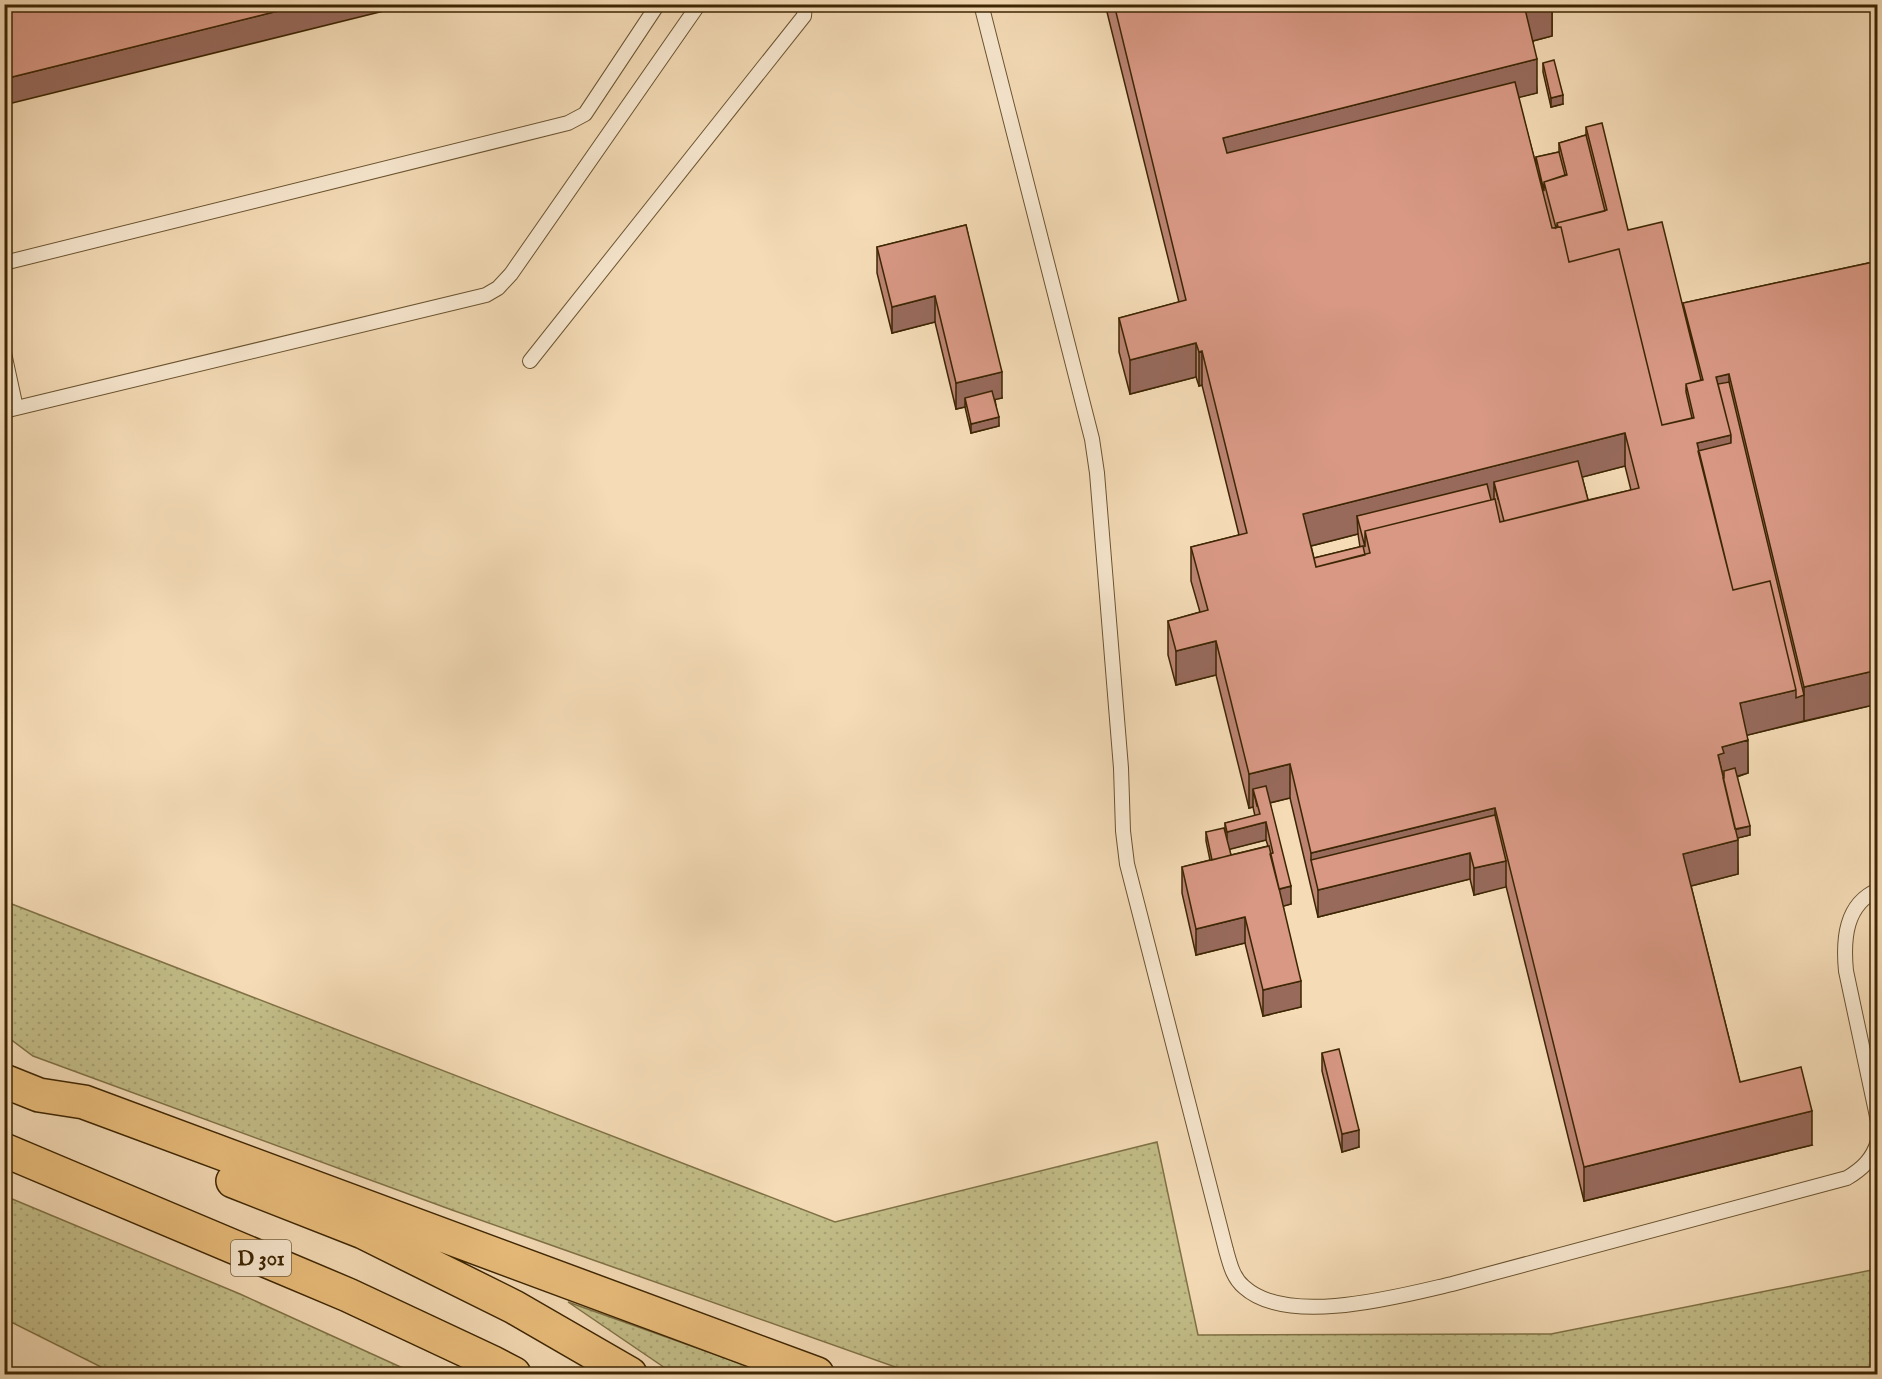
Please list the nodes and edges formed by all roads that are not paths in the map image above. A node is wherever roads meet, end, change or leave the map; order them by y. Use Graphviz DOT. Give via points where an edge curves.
graph roads {
  1 [pos="658,4"];
  2 [pos="699,4"];
  3 [pos="804,4"];
  4 [pos="981,4"];
  5 [pos="4,263"];
  6 [pos="4,353"];
  7 [pos="530,361"];
  8 [pos="10,409"];
  9 [pos="1878,890"];
  10 [pos="4,1081"];
  11 [pos="39,1095"];
  12 [pos="1878,1121"];
  13 [pos="1878,1141"];
  14 [pos="4,1150"];
  15 [pos="514,1374"];
  16 [pos="630,1374"];
  17 [pos="817,1374"];
  1 -- 5 [label="lane" via="585,114 568,123"];
  2 -- 8 [label="lane" via="498,288 486,295"];
  3 -- 7 [label="lane" via="804,16"];
  4 -- 13 [label="lane" via="1092,439 1127,864 1235,1277 1258,1297 1278,1303 1338,1306 1386,1299 1847,1178 1872,1158"];
  6 -- 8 [label="lane"];
  9 -- 12 [label="lane" via="1853,913 1846,928 1844,948"];
  10 -- 11 [label="highway"];
  11 -- 16 [label="highway" via="76,1120 363,1232 514,1307"];
  11 -- 17 [label="highway" via="84,1102"];
  14 -- 15 [label="highway, D 301" via="348,1294"];
}
